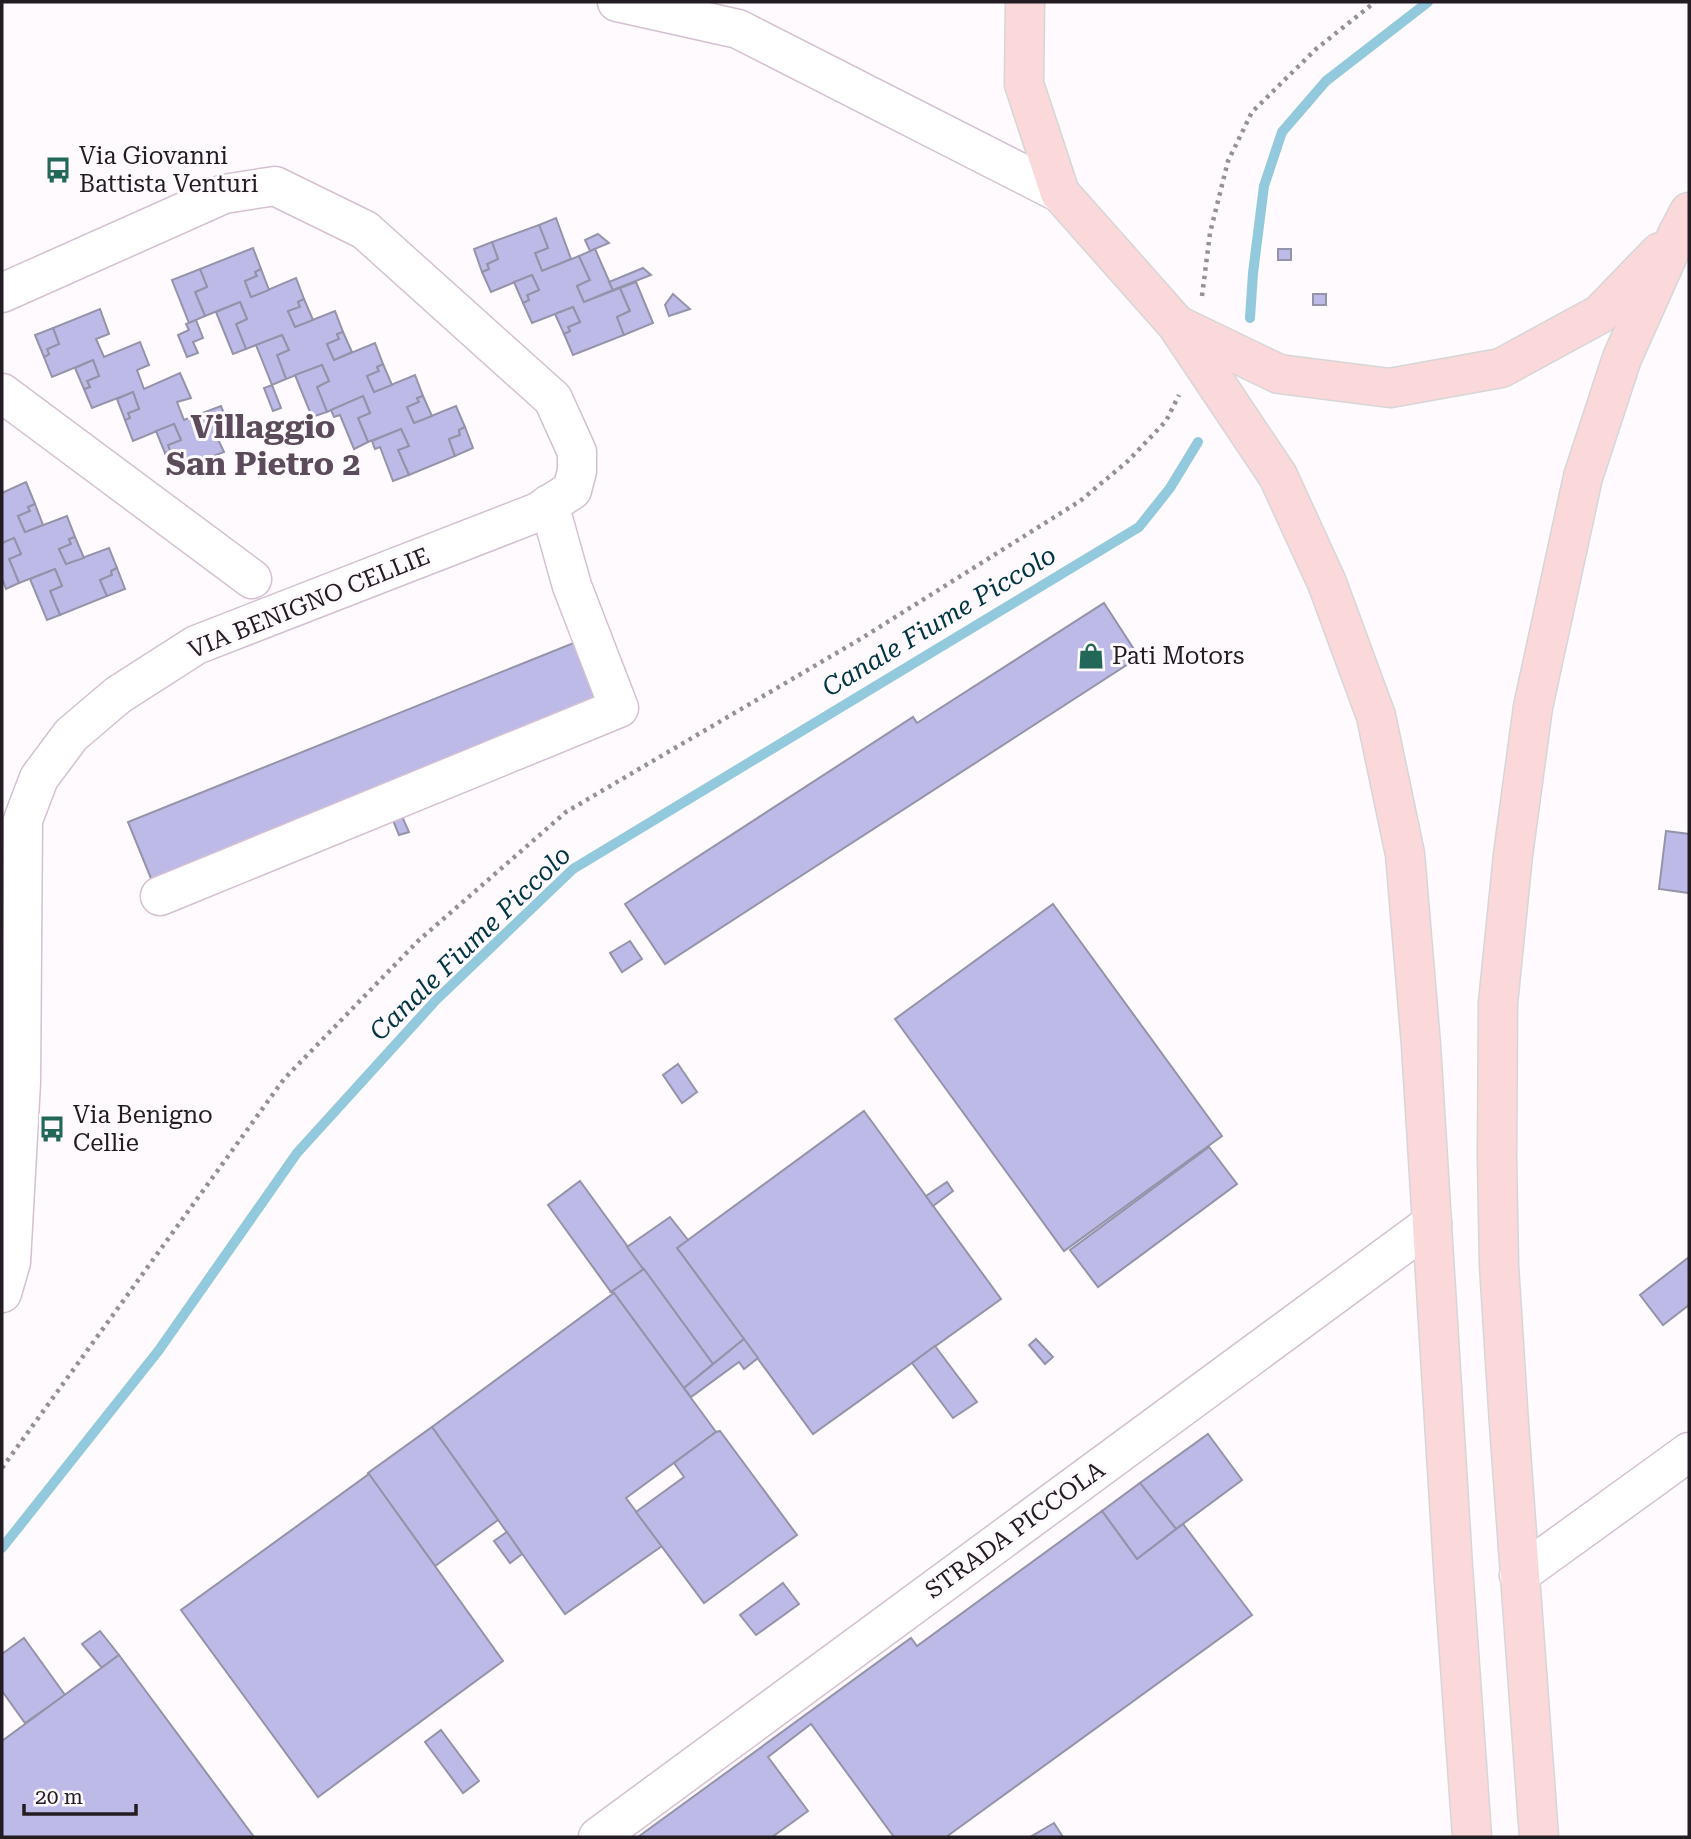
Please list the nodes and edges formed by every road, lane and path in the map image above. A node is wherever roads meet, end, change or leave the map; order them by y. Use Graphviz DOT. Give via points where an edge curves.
graph roads {
  1 [pos="617,2"];
  2 [pos="1025,2"];
  3 [pos="1375,2"];
  4 [pos="1060,193"];
  5 [pos="1684,222"];
  6 [pos="2,293"];
  7 [pos="1189,312"];
  8 [pos="1181,392"];
  9 [pos="2,393"];
  10 [pos="549,504"];
  11 [pos="252,579"];
  12 [pos="160,895"];
  13 [pos="1432,1223"];
  14 [pos="2,1293"];
  15 [pos="1689,1452"];
  16 [pos="2,1468"];
  17 [pos="1520,1575"];
  18 [pos="598,1837"];
  19 [pos="1472,1837"];
  20 [pos="1539,1837"];
  1 -- 4 [label="street" via="738,29"];
  2 -- 4 [label="main road" via="1024,85"];
  3 -- 7 [label="path" via="1316,49 1252,112 1228,162"];
  4 -- 7 [label="main road"];
  5 -- 7 [label="main road" via="1600,314 1501,368 1390,388 1279,374"];
  5 -- 17 [label="main road" via="1622,358 1583,477 1533,707 1513,855 1498,1003 1497,1157 1500,1278"];
  6 -- 10 [label="street, VIA BENIGNO CELLIE" via="223,194 275,186 365,230 553,399 577,452 577,471 572,490"];
  7 -- 13 [label="main road" via="1278,476 1327,583 1376,716 1405,854"];
  8 -- 16 [label="path" via="1166,421 1080,501 862,638 566,812 418,941 284,1079"];
  9 -- 11 [label="street"];
  10 -- 12 [label="street" via="572,586 619,708"];
  10 -- 14 [label="street, VIA BENIGNO CELLIE" via="196,645 118,695 71,735 38,778 23,820 21,1082 11,1262"];
  13 -- 18 [label="street, STRADA PICCOLA"];
  13 -- 19 [label="main road"];
  15 -- 17 [label="street"];
  17 -- 20 [label="main road"];
}
